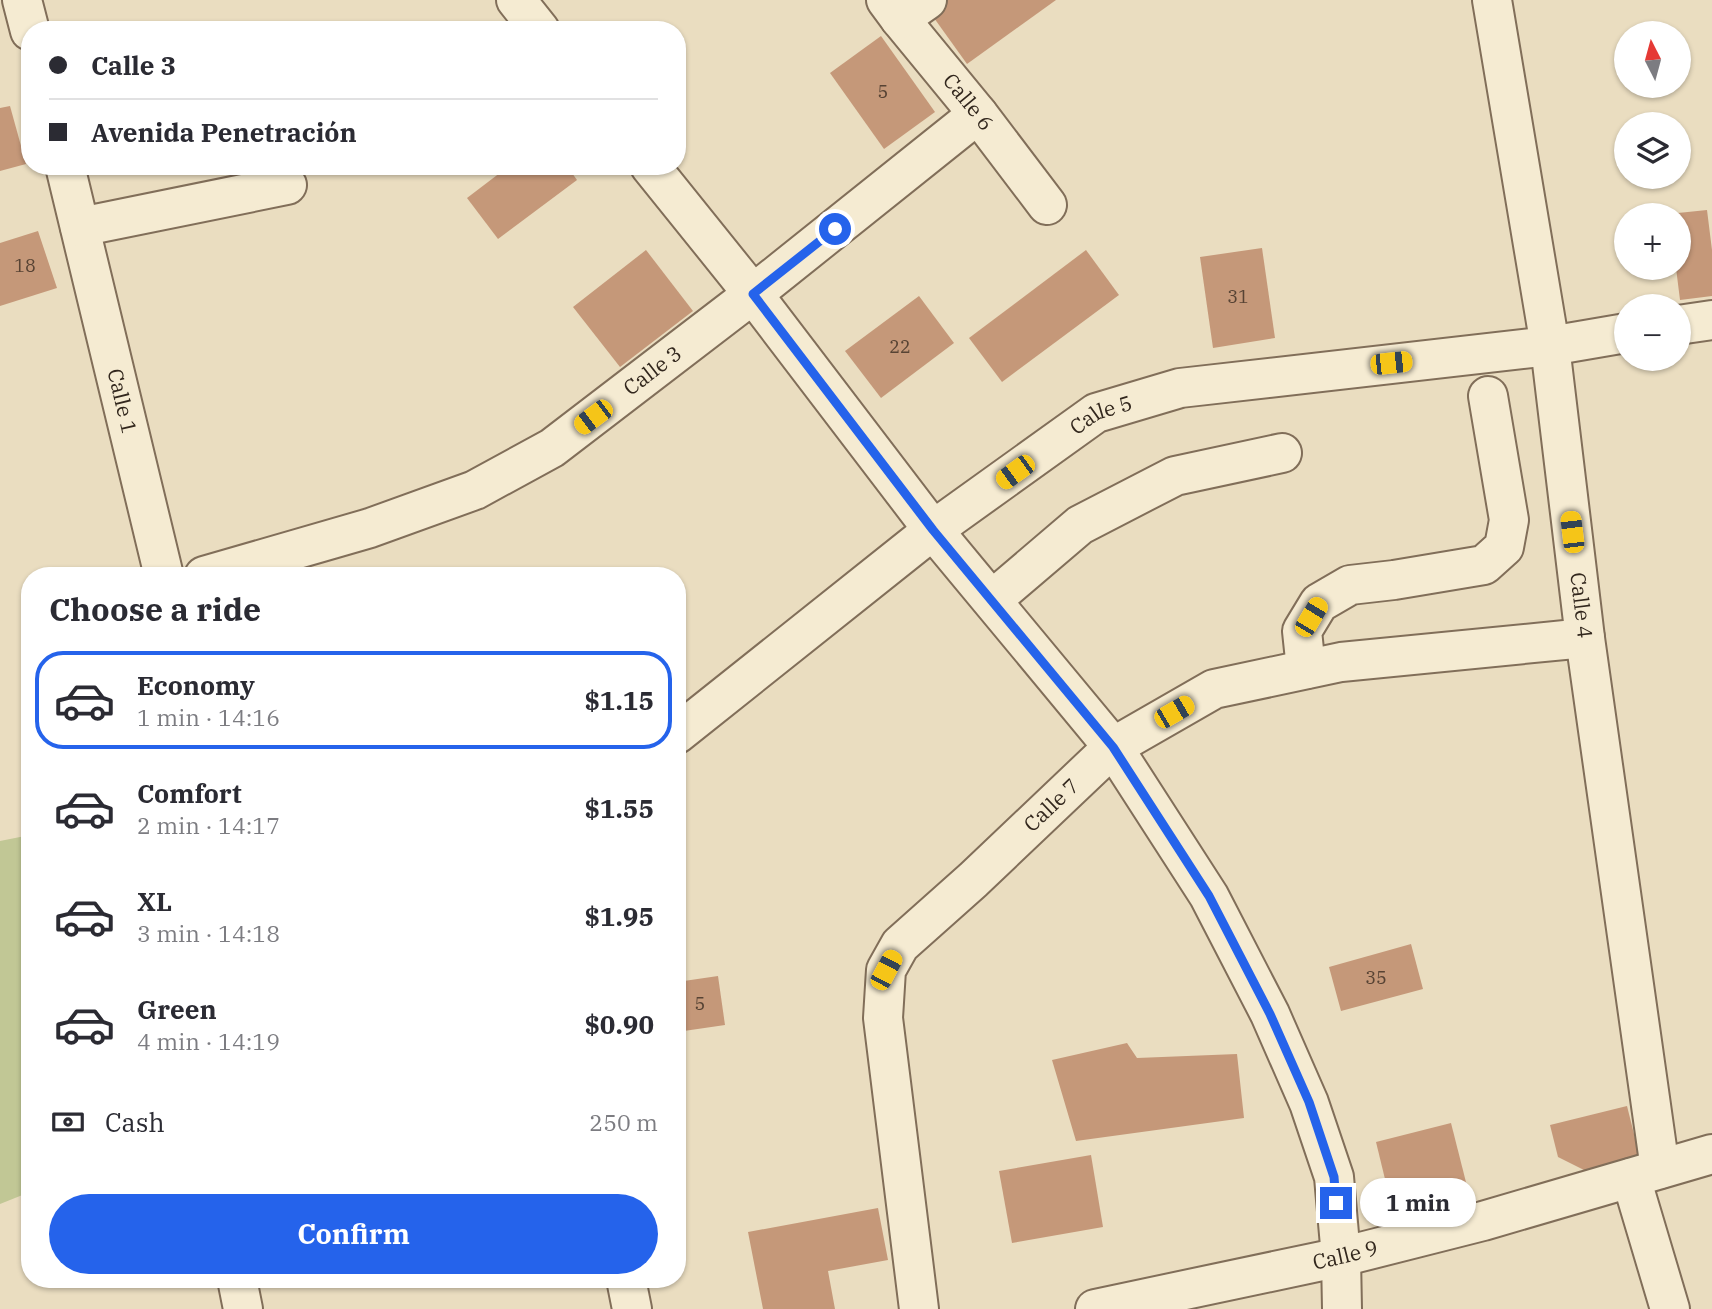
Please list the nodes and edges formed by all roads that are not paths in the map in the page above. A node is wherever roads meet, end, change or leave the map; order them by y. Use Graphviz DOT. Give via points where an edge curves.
graph roads {
  1 [pos="22,0"];
  2 [pos="516,0"];
  3 [pos="1492,0"];
  4 [pos="905,6"];
  5 [pos="27,21"];
  6 [pos="533,21"];
  7 [pos="978,114"];
  8 [pos="67,175"];
  9 [pos="657,175"];
  10 [pos="287,185"];
  11 [pos="1047,205"];
  12 [pos="80,227"];
  13 [pos="753,294"];
  14 [pos="1712,320"];
  15 [pos="1691,323"];
  16 [pos="1614,335"];
  17 [pos="1550,346"];
  18 [pos="1488,397"];
  19 [pos="1282,453"];
  20 [pos="933,530"];
  21 [pos="162,567"];
  22 [pos="235,567"];
  23 [pos="992,600"];
  24 [pos="1586,638"];
  25 [pos="1306,669"];
  26 [pos="686,727"];
  27 [pos="1113,747"];
  28 [pos="1712,1154"];
  29 [pos="1646,1174"];
  30 [pos="1342,1257"];
  31 [pos="239,1288"];
  32 [pos="628,1288"];
  33 [pos="243,1309"];
  34 [pos="632,1309"];
  35 [pos="919,1309"];
  36 [pos="1095,1309"];
  37 [pos="1342,1309"];
  38 [pos="1670,1309"];
  1 -- 5 [label="street"];
  2 -- 6 [label="street"];
  3 -- 17 [label="street, Calle 4"];
  4 -- 7 [label="street, Calle 6"];
  7 -- 11 [label="street, Calle 6"];
  7 -- 13 [label="street, Calle 3"];
  8 -- 12 [label="street, Calle 1"];
  9 -- 13 [label="street"];
  10 -- 12 [label="street"];
  12 -- 21 [label="street, Calle 1"];
  13 -- 20 [label="street"];
  13 -- 22 [label="street, Calle 3" via="552,448 475,490 370,528"];
  14 -- 15 [label="street"];
  16 -- 17 [label="street, Calle 5"];
  17 -- 20 [label="street, Calle 5" via="1180,388 1096,413"];
  17 -- 24 [label="street, Calle 4"];
  18 -- 25 [label="street" via="1509,520 1504,547 1485,565 1350,586 1319,603 1302,631"];
  19 -- 23 [label="street" via="1175,476 1080,525"];
  20 -- 23 [label="street"];
  20 -- 26 [label="street, Calle 5"];
  23 -- 27 [label="street"];
  24 -- 25 [label="street, Calle 7"];
  24 -- 29 [label="street, Calle 4"];
  25 -- 27 [label="street, Calle 7" via="1214,689"];
  27 -- 30 [label="street" via="1209,896 1270,1014 1309,1102 1334,1177"];
  27 -- 35 [label="street, Calle 7" via="900,945 886,970 883,1018"];
  28 -- 29 [label="street, Calle 9"];
  29 -- 30 [label="street, Calle 9"];
  29 -- 38 [label="street, Calle 4"];
  30 -- 36 [label="street, Calle 9"];
  30 -- 37 [label="street"];
  31 -- 33 [label="street"];
  32 -- 34 [label="street"];
}
